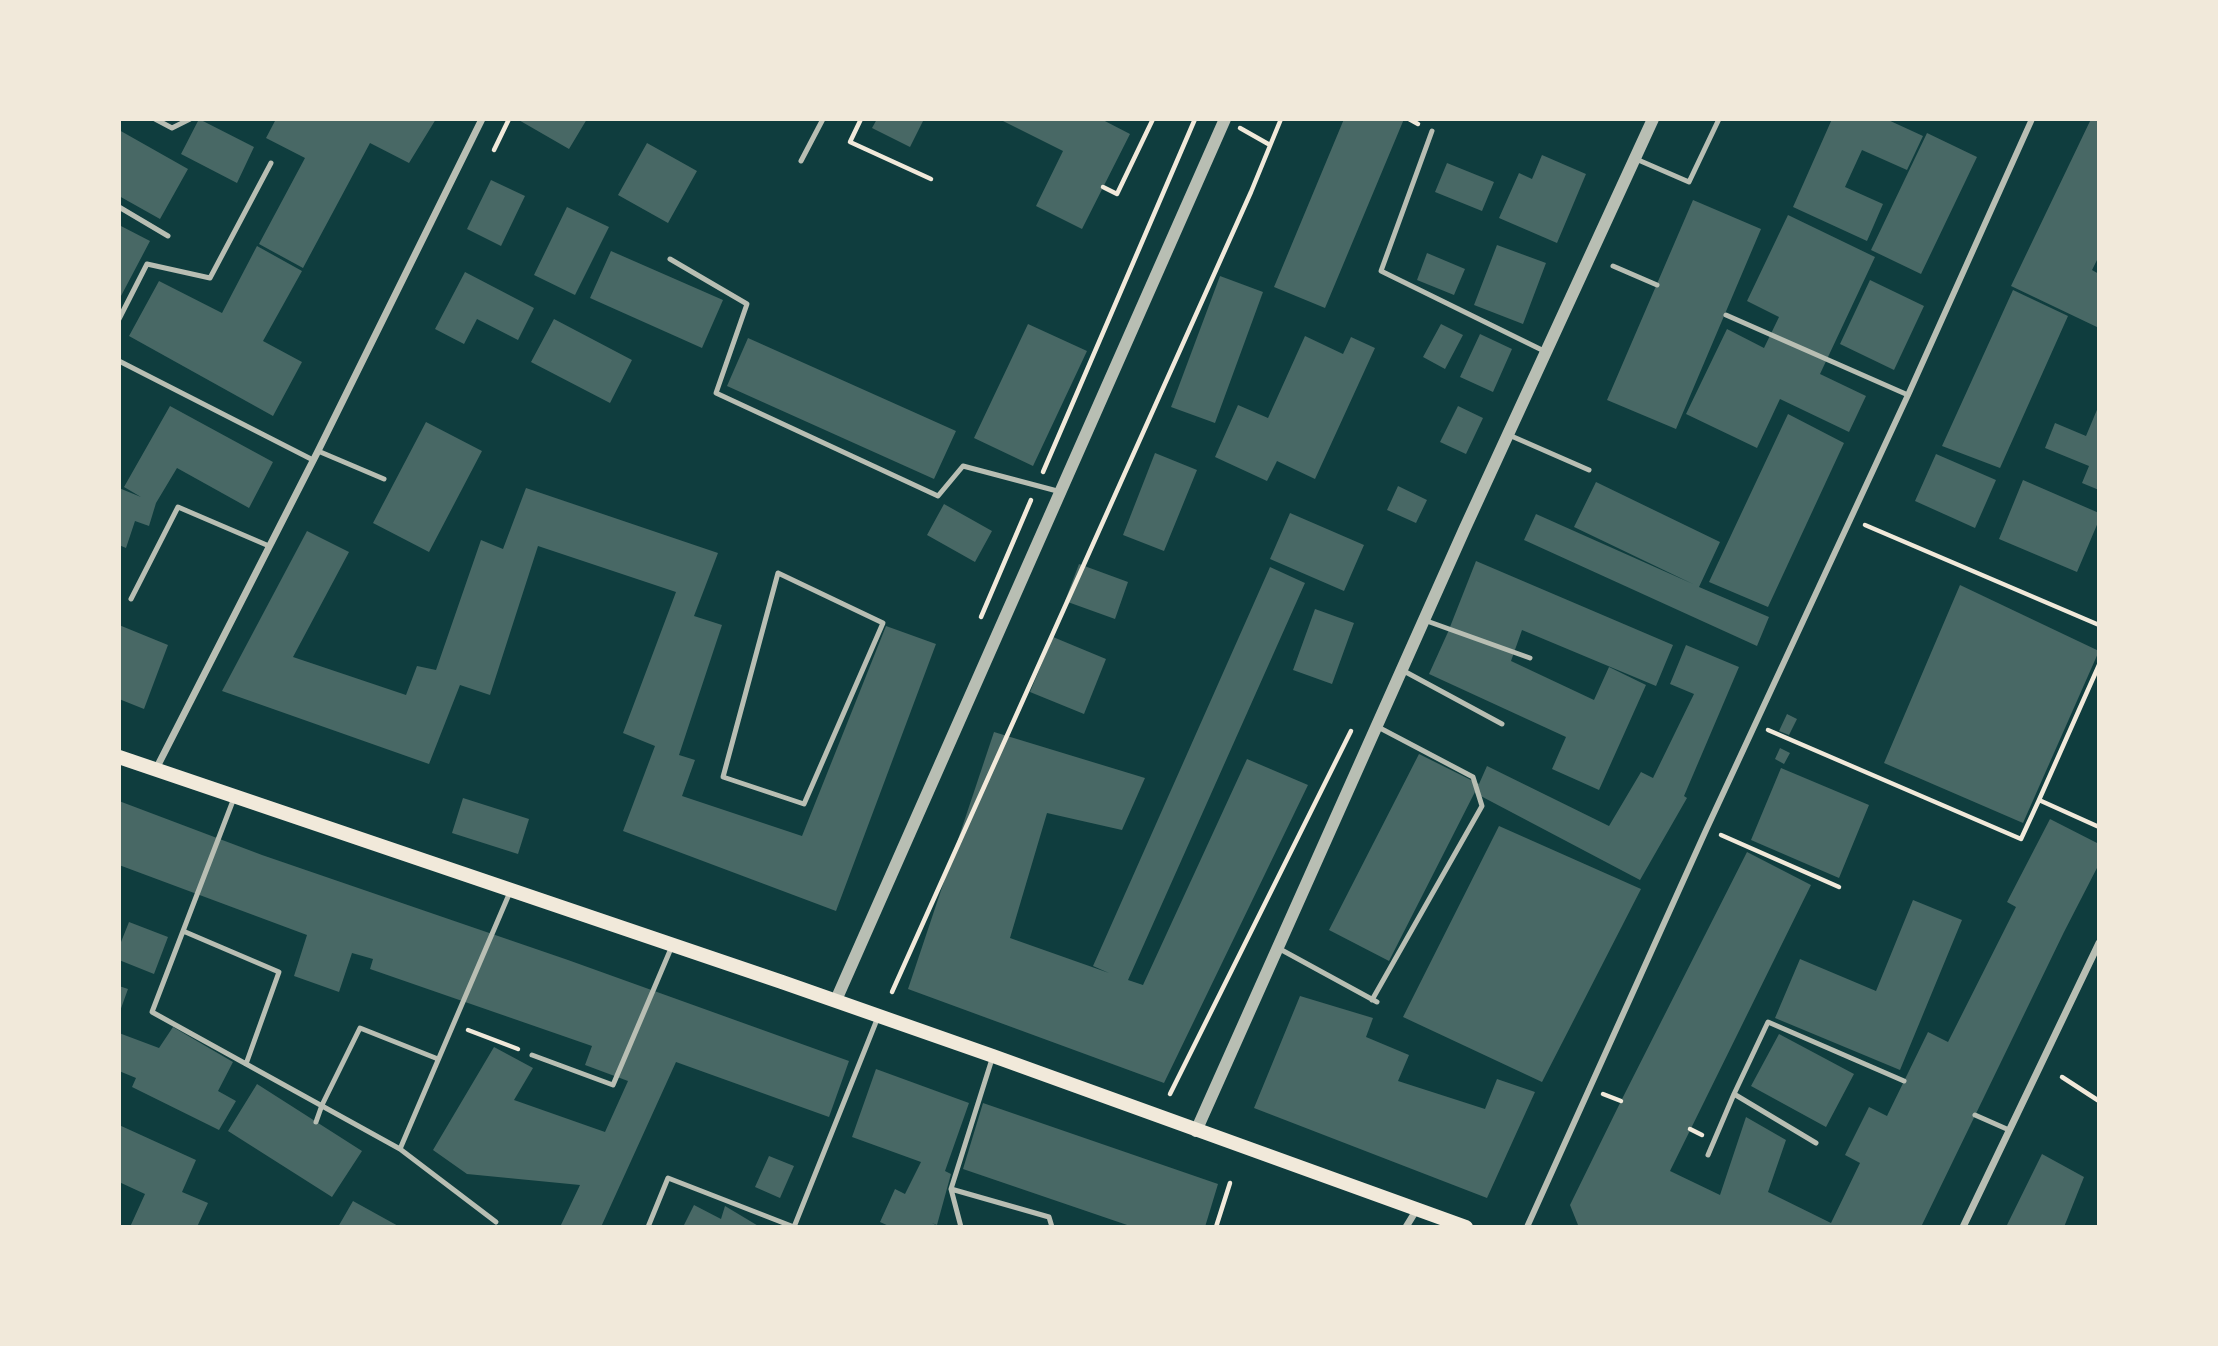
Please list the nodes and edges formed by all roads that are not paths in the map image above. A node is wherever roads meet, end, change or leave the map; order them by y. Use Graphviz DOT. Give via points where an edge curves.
graph roads {
  1 [pos="155,119"];
  2 [pos="190,119"];
  3 [pos="482,119"];
  4 [pos="823,119"];
  5 [pos="1225,119"];
  6 [pos="1653,119"];
  7 [pos="1718,119"];
  8 [pos="2032,119"];
  9 [pos="1432,131"];
  10 [pos="1636,159"];
  11 [pos="801,161"];
  12 [pos="271,163"];
  13 [pos="119,207"];
  14 [pos="167,236"];
  15 [pos="670,259"];
  16 [pos="1613,266"];
  17 [pos="1657,285"];
  18 [pos="1726,315"];
  19 [pos="119,319"];
  20 [pos="1547,352"];
  21 [pos="119,360"];
  22 [pos="1908,395"];
  23 [pos="1508,435"];
  24 [pos="318,451"];
  25 [pos="313,460"];
  26 [pos="1589,470"];
  27 [pos="384,479"];
  28 [pos="1061,492"];
  29 [pos="269,546"];
  30 [pos="778,573"];
  31 [pos="131,599"];
  32 [pos="1424,620"];
  33 [pos="1530,658"];
  34 [pos="1402,670"];
  35 [pos="1502,724"];
  36 [pos="1377,727"];
  37 [pos="119,757"];
  38 [pos="156,769"];
  39 [pos="235,795"];
  40 [pos="510,891"];
  41 [pos="183,932"];
  42 [pos="2099,943"];
  43 [pos="672,946"];
  44 [pos="1278,948"];
  45 [pos="836,1000"];
  46 [pos="878,1017"];
  47 [pos="532,1055"];
  48 [pos="993,1056"];
  49 [pos="438,1059"];
  50 [pos="246,1064"];
  51 [pos="1904,1081"];
  52 [pos="1734,1094"];
  53 [pos="322,1105"];
  54 [pos="1975,1115"];
  55 [pos="316,1122"];
  56 [pos="2009,1130"];
  57 [pos="1196,1131"];
  58 [pos="1816,1143"];
  59 [pos="400,1149"];
  60 [pos="1708,1155"];
  61 [pos="951,1189"];
  62 [pos="1417,1208"];
  63 [pos="496,1222"];
  64 [pos="648,1227"];
  65 [pos="794,1227"];
  66 [pos="961,1227"];
  67 [pos="1052,1227"];
  68 [pos="1406,1227"];
  69 [pos="1466,1227"];
  70 [pos="1527,1227"];
  71 [pos="1963,1227"];
  1 -- 2 [label="lane" via="172,128"];
  3 -- 24 [label="street"];
  4 -- 11 [label="lane"];
  5 -- 28 [label="street"];
  6 -- 10 [label="street"];
  7 -- 10 [label="lane" via="1689,182"];
  8 -- 22 [label="street"];
  9 -- 20 [label="lane" via="1381,271"];
  10 -- 20 [label="street"];
  12 -- 19 [label="lane" via="209,278 147,264"];
  13 -- 14 [label="lane"];
  15 -- 28 [label="lane" via="747,304 716,393 938,496 963,466"];
  16 -- 17 [label="lane"];
  18 -- 22 [label="lane"];
  20 -- 23 [label="street"];
  21 -- 25 [label="lane"];
  22 -- 70 [label="street"];
  23 -- 26 [label="lane"];
  23 -- 32 [label="street"];
  24 -- 25 [label="street"];
  24 -- 27 [label="lane"];
  25 -- 29 [label="street"];
  28 -- 45 [label="street"];
  29 -- 31 [label="lane" via="178,508"];
  29 -- 38 [label="street"];
  30 -- 30 [label="lane" via="723,777 804,804 883,623"];
  32 -- 33 [label="lane"];
  32 -- 34 [label="street"];
  34 -- 35 [label="lane"];
  34 -- 36 [label="street"];
  36 -- 44 [label="street"];
  36 -- 44 [label="lane" via="1473,777 1482,806 1375,1001"];
  37 -- 38 [label="main road"];
  38 -- 39 [label="main road"];
  39 -- 40 [label="main road"];
  39 -- 41 [label="lane"];
  40 -- 43 [label="main road"];
  40 -- 49 [label="lane"];
  41 -- 50 [label="lane" via="152,1012"];
  41 -- 50 [label="lane" via="279,972"];
  42 -- 56 [label="street"];
  43 -- 45 [label="main road"];
  43 -- 47 [label="lane" via="613,1085"];
  44 -- 57 [label="street"];
  45 -- 46 [label="main road"];
  46 -- 48 [label="main road"];
  46 -- 65 [label="lane"];
  48 -- 57 [label="main road"];
  48 -- 61 [label="lane"];
  49 -- 53 [label="lane" via="360,1028"];
  49 -- 59 [label="lane"];
  50 -- 53 [label="lane"];
  51 -- 52 [label="lane" via="1768,1022"];
  52 -- 58 [label="lane"];
  52 -- 60 [label="lane"];
  53 -- 55 [label="lane"];
  53 -- 59 [label="lane"];
  54 -- 56 [label="lane"];
  56 -- 71 [label="street"];
  57 -- 62 [label="main road"];
  59 -- 63 [label="lane"];
  61 -- 66 [label="lane"];
  61 -- 67 [label="lane" via="1049,1217"];
  62 -- 68 [label="street"];
  62 -- 69 [label="main road"];
  64 -- 65 [label="lane" via="668,1178"];
}
